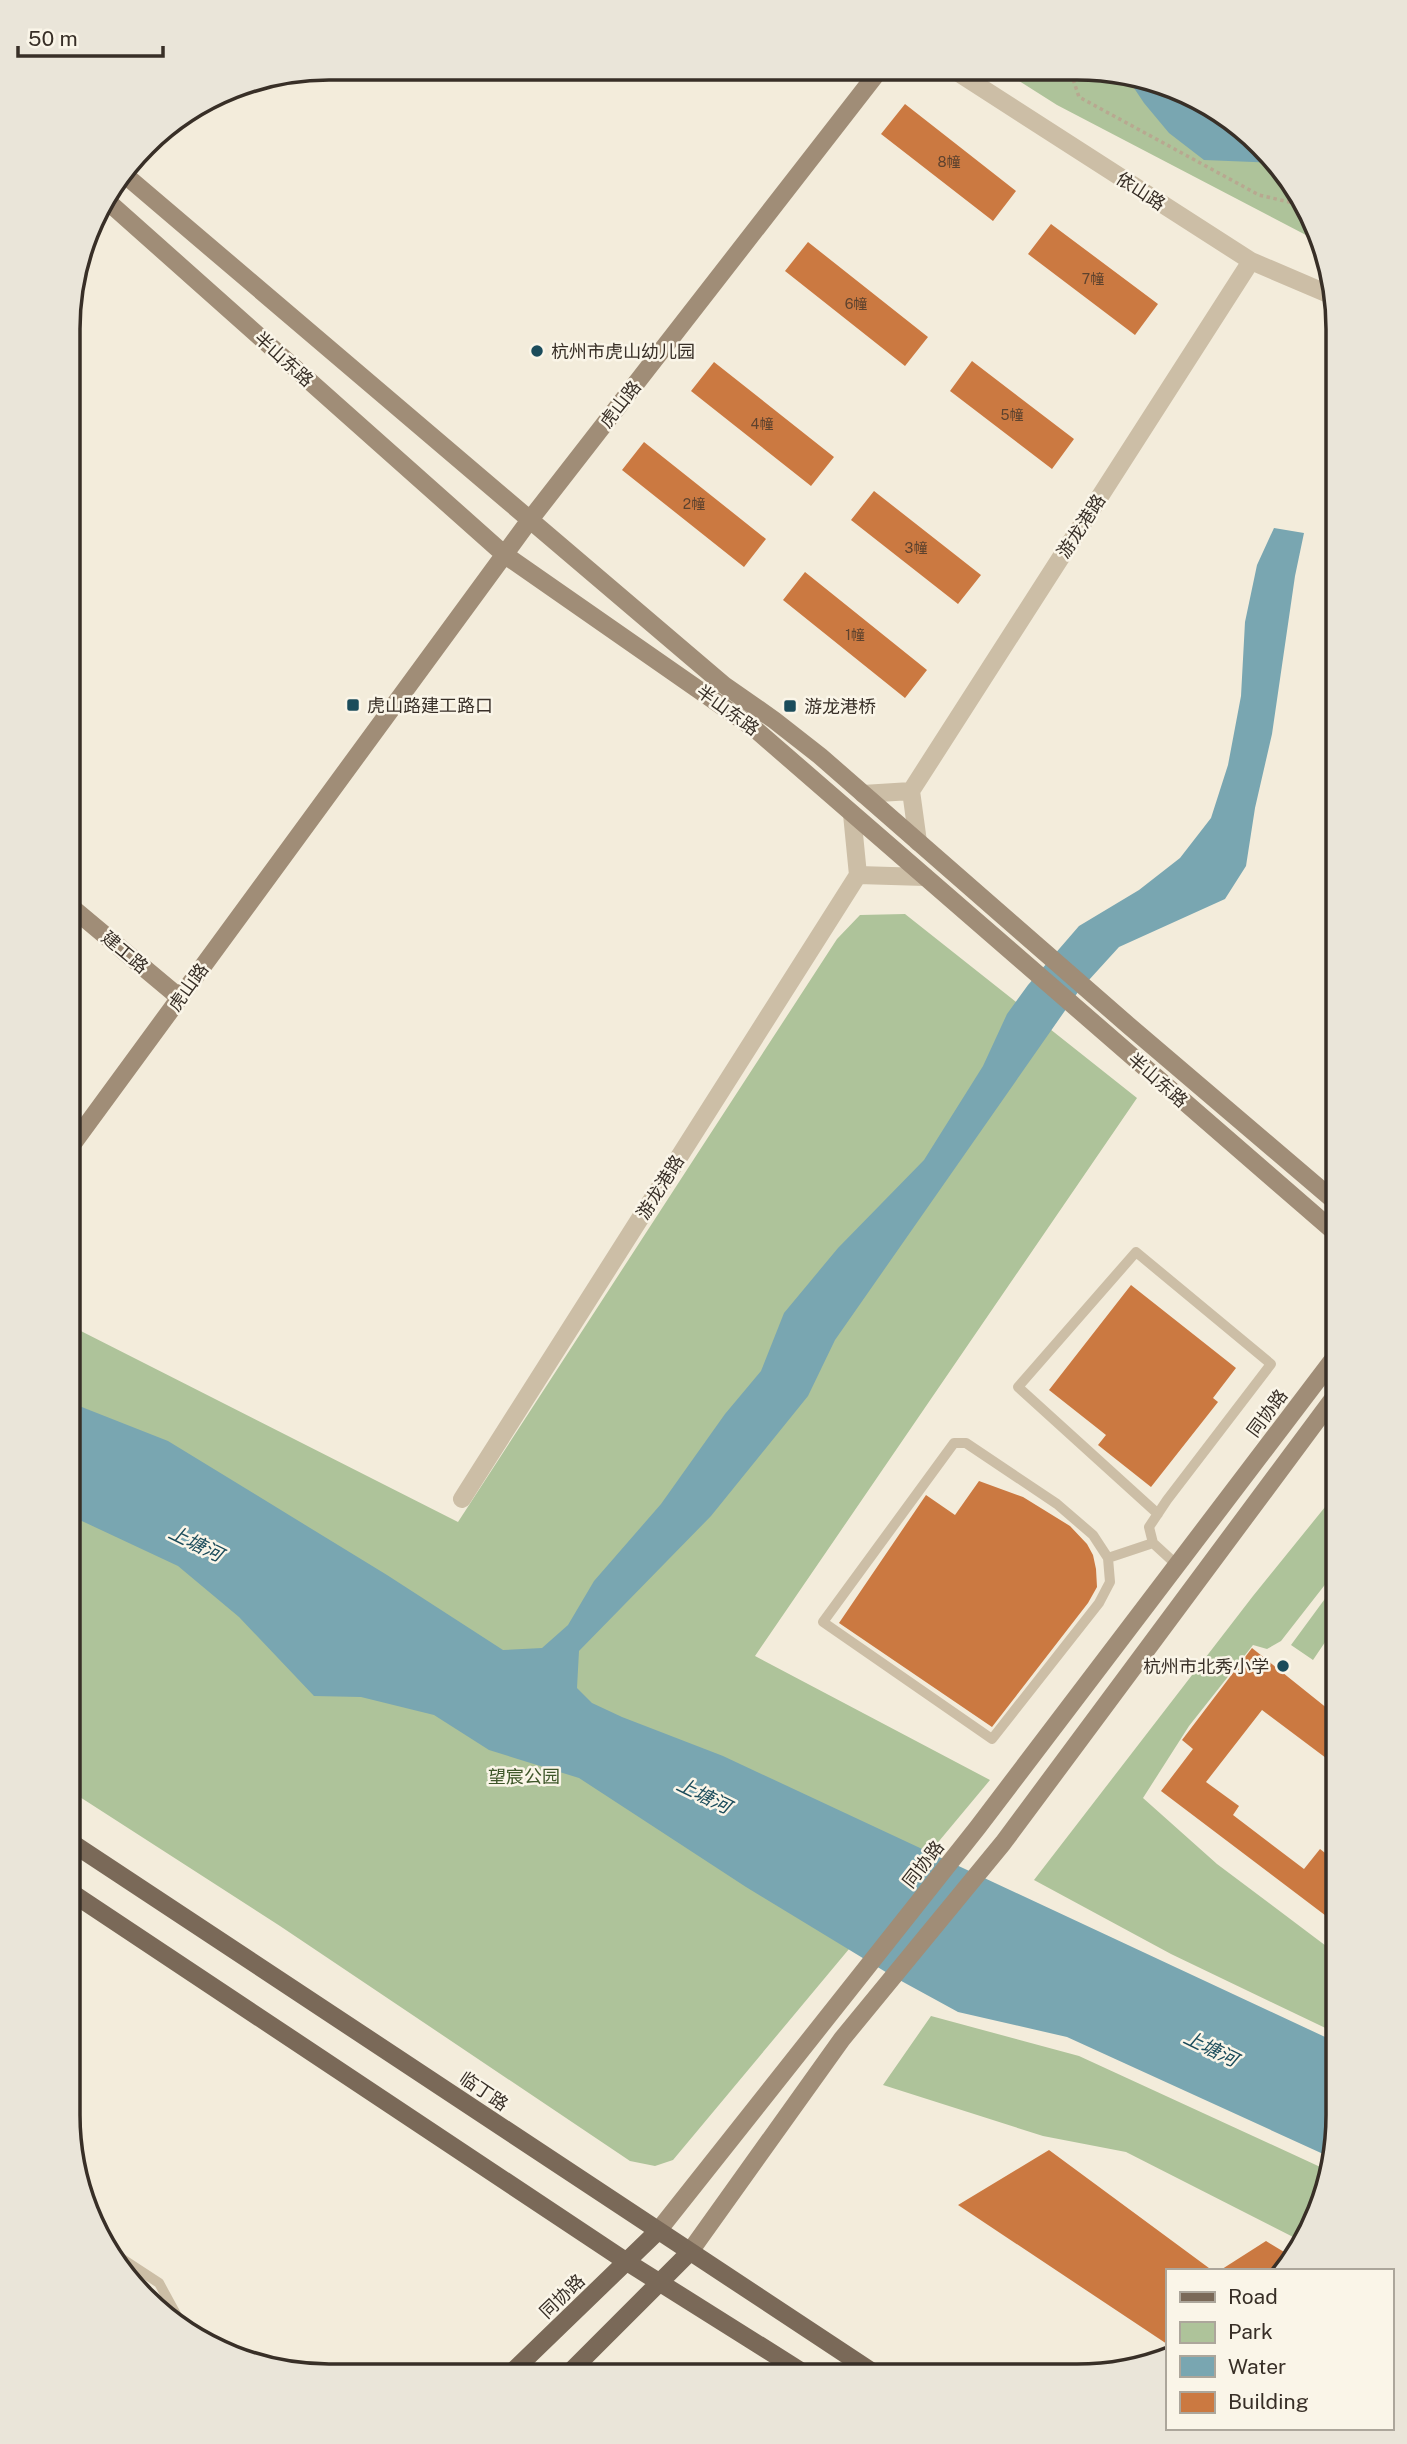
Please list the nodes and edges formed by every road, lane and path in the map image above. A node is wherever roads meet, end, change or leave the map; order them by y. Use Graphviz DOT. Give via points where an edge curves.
graph roads {
  1 [pos="872,80"];
  2 [pos="970,80"];
  3 [pos="1073,80"];
  4 [pos="131,180"];
  5 [pos="1292,203"];
  6 [pos="113,206"];
  7 [pos="1251,261"];
  8 [pos="1323,292"];
  9 [pos="529,521"];
  10 [pos="505,555"];
  11 [pos="911,791"];
  12 [pos="863,794"];
  13 [pos="852,814"];
  14 [pos="918,842"];
  15 [pos="858,874"];
  16 [pos="925,877"];
  17 [pos="80,914"];
  18 [pos="180,998"];
  19 [pos="80,1134"];
  20 [pos="1326,1194"];
  21 [pos="1326,1225"];
  22 [pos="1326,1369"];
  23 [pos="1326,1408"];
  24 [pos="462,1499"];
  25 [pos="1158,1514"];
  26 [pos="1153,1544"];
  27 [pos="1108,1558"];
  28 [pos="1178,1566"];
  29 [pos="80,1848"];
  30 [pos="80,1898"];
  31 [pos="658,2231"];
  32 [pos="689,2253"];
  33 [pos="627,2262"];
  34 [pos="131,2265"];
  35 [pos="661,2282"];
  36 [pos="172,2308"];
  37 [pos="520,2364"];
  38 [pos="578,2364"];
  39 [pos="790,2364"];
  40 [pos="860,2364"];
  1 -- 9 [label="main road, 虎山路"];
  2 -- 7 [label="street, 依山路"];
  3 -- 5 [label="path" via="1079,97 1259,195"];
  4 -- 9 [label="main road, 半山东路"];
  6 -- 10 [label="main road, 半山东路"];
  7 -- 8 [label="street, 依山路"];
  7 -- 11 [label="street, 游龙港路"];
  9 -- 10 [label="main road, 虎山路"];
  9 -- 12 [label="main road, 半山东路" via="724,685"];
  10 -- 13 [label="main road, 半山东路" via="755,729"];
  10 -- 18 [label="main road, 虎山路"];
  11 -- 12 [label="street"];
  11 -- 14 [label="street"];
  12 -- 14 [label="main road, 半山东路"];
  13 -- 15 [label="street"];
  13 -- 16 [label="main road, 半山东路"];
  14 -- 20 [label="main road, 半山东路"];
  15 -- 16 [label="street"];
  15 -- 24 [label="street, 游龙港路"];
  16 -- 21 [label="main road, 半山东路"];
  17 -- 18 [label="main road, 建工路"];
  18 -- 19 [label="main road, 虎山路"];
  22 -- 28 [label="main road, 同协路"];
  23 -- 32 [label="main road" via="1003,1843 842,2039"];
  25 -- 25 [label="lane" via="1018,1387 1136,1252 1270,1364"];
  25 -- 26 [label="lane" via="1149,1527"];
  26 -- 27 [label="lane"];
  26 -- 28 [label="lane"];
  27 -- 27 [label="lane" via="1110,1582 1099,1603 992,1739 823,1622 954,1443 966,1443 1057,1504 1093,1535"];
  28 -- 31 [label="main road, 同协路"];
  29 -- 31 [label="main road, 临丁路"];
  30 -- 33 [label="main road"];
  31 -- 32 [label="main road, 临丁路"];
  31 -- 33 [label="main road, 同协路"];
  32 -- 35 [label="main road"];
  32 -- 40 [label="main road, 临丁路"];
  33 -- 35 [label="main road"];
  33 -- 37 [label="main road, 同协路"];
  34 -- 36 [label="lane" via="159,2283"];
  35 -- 38 [label="main road"];
  35 -- 39 [label="main road"];
}
